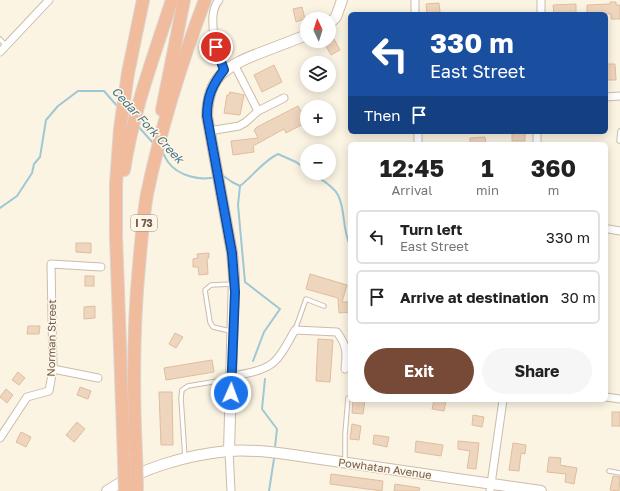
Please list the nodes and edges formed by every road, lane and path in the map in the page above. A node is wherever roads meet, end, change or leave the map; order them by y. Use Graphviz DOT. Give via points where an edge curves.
graph roads {
  1 [pos="49,0"];
  2 [pos="143,0"];
  3 [pos="172,0"];
  4 [pos="184,0"];
  5 [pos="205,0"];
  6 [pos="219,0"];
  7 [pos="342,0"];
  8 [pos="415,0"];
  9 [pos="541,0"];
  10 [pos="415,12"];
  11 [pos="541,12"];
  12 [pos="336,17"];
  13 [pos="300,38"];
  14 [pos="0,39"];
  15 [pos="6,46"];
  16 [pos="0,52"];
  17 [pos="234,64"];
  18 [pos="224,70"];
  19 [pos="620,96"];
  20 [pos="608,97"];
  21 [pos="284,98"];
  22 [pos="258,112"];
  23 [pos="209,131"];
  24 [pos="620,131"];
  25 [pos="619,141"];
  26 [pos="147,196"];
  27 [pos="609,230"];
  28 [pos="620,231"];
  29 [pos="116,236"];
  30 [pos="101,267"];
  31 [pos="235,284"];
  32 [pos="324,306"];
  33 [pos="295,330"];
  34 [pos="234,331"];
  35 [pos="53,369"];
  36 [pos="345,369"];
  37 [pos="232,377"];
  38 [pos="98,378"];
  39 [pos="608,397"];
  40 [pos="348,398"];
  41 [pos="620,399"];
  42 [pos="503,402"];
  43 [pos="0,438"];
  44 [pos="229,451"];
  45 [pos="185,459"];
  46 [pos="345,462"];
  47 [pos="609,471"];
  48 [pos="620,473"];
  49 [pos="490,487"];
  50 [pos="229,490"];
  51 [pos="107,491"];
  52 [pos="125,491"];
  53 [pos="137,491"];
  54 [pos="541,491"];
  1 -- 15 [label="street"];
  2 -- 29 [label="highway, I 73" via="120,129"];
  3 -- 29 [label="highway" via="140,96 129,139"];
  4 -- 26 [label="highway"];
  5 -- 26 [label="highway, I 73" via="189,42 165,121"];
  6 -- 18 [label="street" via="213,18 214,36"];
  7 -- 12 [label="street"];
  8 -- 10 [label="street"];
  9 -- 11 [label="street"];
  13 -- 17 [label="street"];
  14 -- 15 [label="lane"];
  15 -- 16 [label="street"];
  17 -- 18 [label="street"];
  17 -- 22 [label="street"];
  18 -- 23 [label="street" via="209,94"];
  19 -- 20 [label="street"];
  21 -- 22 [label="street"];
  22 -- 23 [label="street" via="239,126"];
  23 -- 31 [label="street" via="232,253"];
  24 -- 25 [label="lane"];
  26 -- 53 [label="highway, I 73, bridge" via="134,318"];
  27 -- 28 [label="street"];
  29 -- 52 [label="highway, I 73, bridge"];
  30 -- 35 [label="street, Norman Street" via="51,264"];
  31 -- 34 [label="street"];
  31 -- 34 [label="lane" via="211,285 205,290 210,322 213,326"];
  32 -- 33 [label="lane" via="306,299"];
  33 -- 36 [label="street" via="337,332 347,350"];
  33 -- 37 [label="street" via="274,362"];
  34 -- 37 [label="street"];
  35 -- 38 [label="street"];
  35 -- 43 [label="street, Norman Street" via="49,390 27,397"];
  37 -- 44 [label="street"];
  37 -- 45 [label="lane" via="193,385 182,390"];
  39 -- 41 [label="street"];
  40 -- 46 [label="lane"];
  42 -- 49 [label="street"];
  44 -- 45 [label="street, Powhatan Avenue"];
  44 -- 46 [label="street, Powhatan Avenue" via="266,452"];
  44 -- 50 [label="street"];
  45 -- 51 [label="street, Powhatan Avenue" via="147,471"];
  46 -- 49 [label="street, Powhatan Avenue"];
  47 -- 48 [label="lane"];
  49 -- 54 [label="street, Powhatan Avenue"];
}
